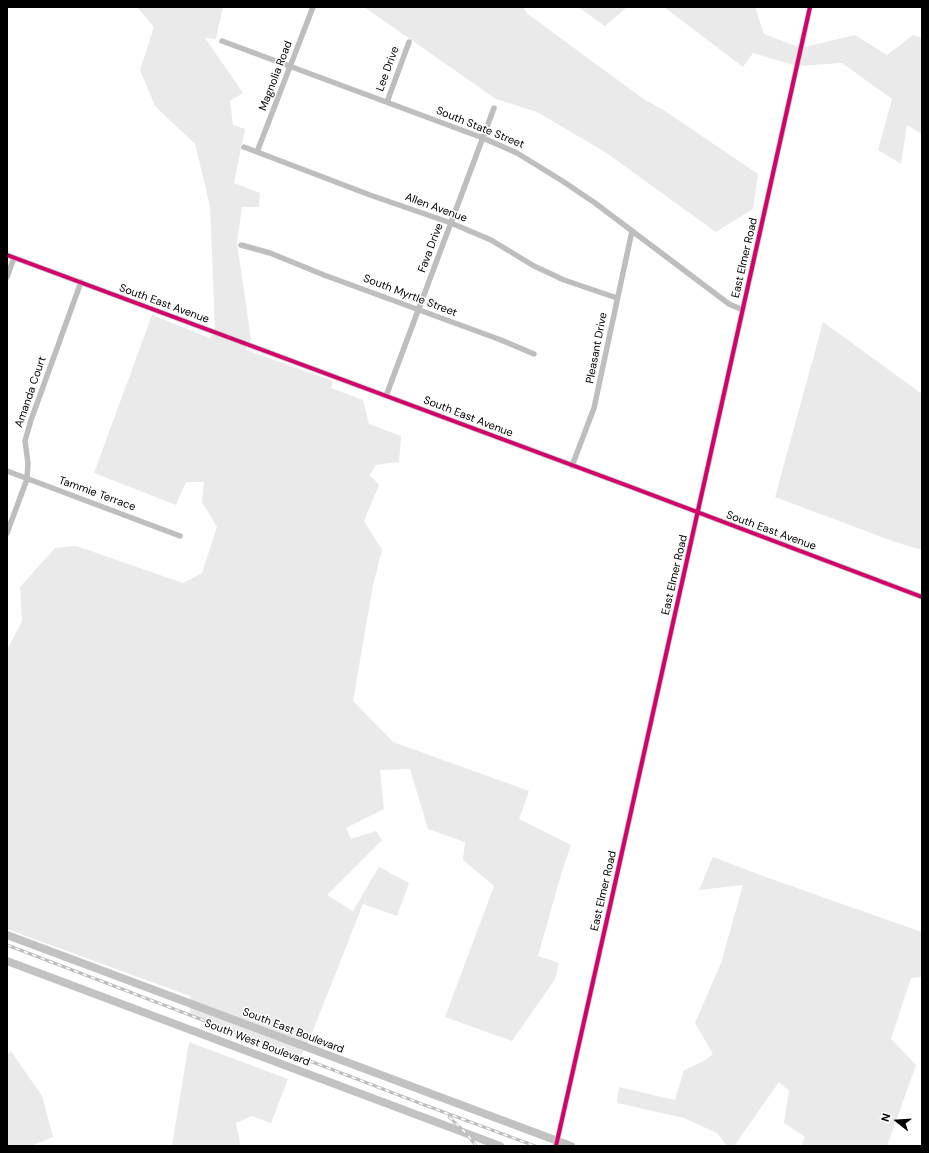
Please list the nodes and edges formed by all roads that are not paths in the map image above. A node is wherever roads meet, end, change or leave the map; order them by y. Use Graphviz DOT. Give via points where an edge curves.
graph roads {
  1 [pos="313,7"];
  2 [pos="810,7"];
  3 [pos="222,41"];
  4 [pos="409,42"];
  5 [pos="290,66"];
  6 [pos="387,102"];
  7 [pos="494,108"];
  8 [pos="483,138"];
  9 [pos="244,147"];
  10 [pos="257,152"];
  11 [pos="451,223"];
  12 [pos="632,231"];
  13 [pos="241,245"];
  14 [pos="7,255"];
  15 [pos="14,258"];
  16 [pos="7,277"];
  17 [pos="81,282"];
  18 [pos="617,298"];
  19 [pos="418,310"];
  20 [pos="743,310"];
  21 [pos="534,354"];
  22 [pos="386,396"];
  23 [pos="572,466"];
  24 [pos="7,471"];
  25 [pos="27,479"];
  26 [pos="698,513"];
  27 [pos="7,533"];
  28 [pos="180,536"];
  29 [pos="922,597"];
  30 [pos="7,935"];
  31 [pos="7,960"];
  32 [pos="556,1143"];
  33 [pos="500,1146"];
  34 [pos="571,1146"];
  1 -- 5 [label="street, Magnolia Road"];
  2 -- 20 [label="street, East Elmer Road"];
  3 -- 5 [label="street, South State Street"];
  4 -- 6 [label="street, Lee Drive"];
  5 -- 6 [label="street, South State Street"];
  5 -- 10 [label="street, Magnolia Road"];
  6 -- 8 [label="street, South State Street"];
  7 -- 8 [label="street, Fava Drive"];
  8 -- 11 [label="street, Fava Drive"];
  8 -- 12 [label="street, South State Street" via="529,160"];
  9 -- 10 [label="street, Allen Avenue"];
  10 -- 11 [label="street, Allen Avenue"];
  11 -- 18 [label="street, Allen Avenue" via="491,240 534,266 564,280"];
  11 -- 19 [label="street, Fava Drive"];
  12 -- 18 [label="street, Pleasant Drive"];
  12 -- 20 [label="street, South State Street" via="729,304"];
  13 -- 19 [label="street, South Myrtle Street"];
  14 -- 15 [label="street, South East Avenue"];
  15 -- 16 [label="street"];
  15 -- 17 [label="street, South East Avenue"];
  17 -- 22 [label="street, South East Avenue"];
  17 -- 25 [label="street, Amanda Court" via="25,441"];
  18 -- 23 [label="street, Pleasant Drive" via="594,408"];
  19 -- 21 [label="street, South Myrtle Street"];
  19 -- 22 [label="street, Fava Drive"];
  20 -- 26 [label="street, East Elmer Road"];
  22 -- 23 [label="street, South East Avenue"];
  23 -- 26 [label="street, South East Avenue"];
  24 -- 25 [label="street, Tammie Terrace"];
  25 -- 27 [label="street, Amanda Court"];
  25 -- 28 [label="street, Tammie Terrace"];
  26 -- 29 [label="street, South East Avenue"];
  26 -- 32 [label="street, East Elmer Road"];
  30 -- 32 [label="main road, South East Boulevard"];
  31 -- 33 [label="main road, South West Boulevard"];
  32 -- 34 [label="main road, South East Boulevard"];
}
